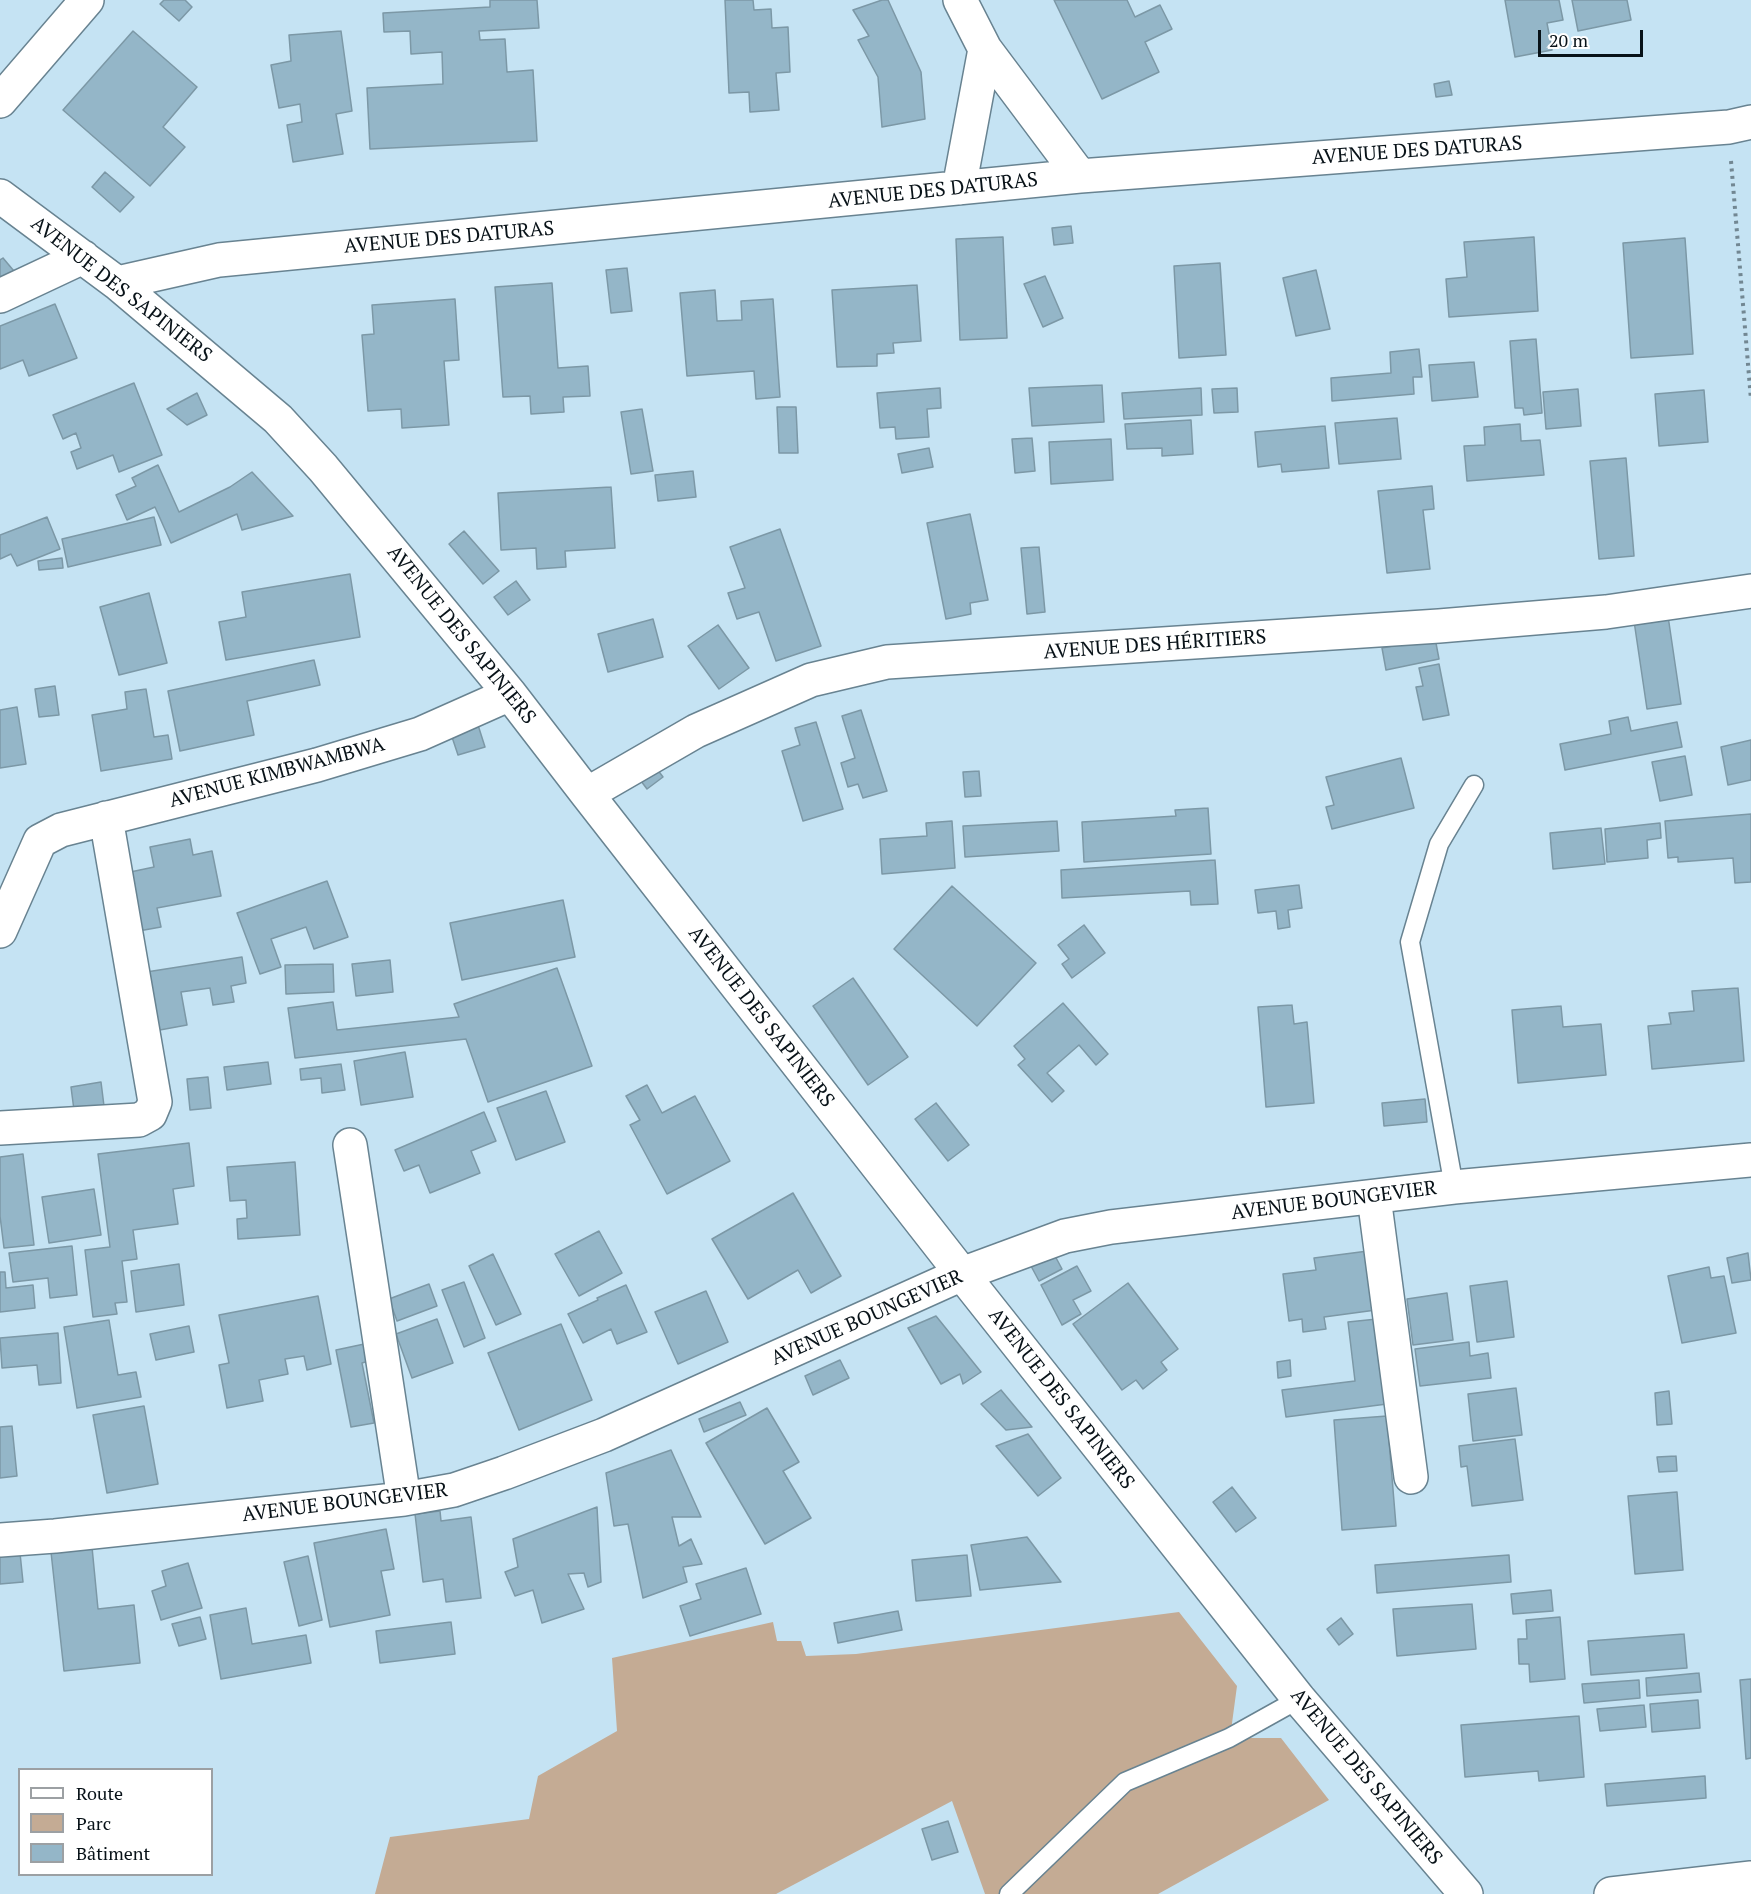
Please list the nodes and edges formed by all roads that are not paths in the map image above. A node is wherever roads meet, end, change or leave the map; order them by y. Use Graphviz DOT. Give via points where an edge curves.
graph roads {
  1 [pos="87,0"];
  2 [pos="960,0"];
  3 [pos="985,49"];
  4 [pos="0,100"];
  5 [pos="1740,124"];
  6 [pos="1080,177"];
  7 [pos="959,188"];
  8 [pos="0,196"];
  9 [pos="83,257"];
  10 [pos="117,283"];
  11 [pos="0,296"];
  12 [pos="1751,591"];
  13 [pos="510,694"];
  14 [pos="1474,785"];
  15 [pos="587,794"];
  16 [pos="106,818"];
  17 [pos="0,931"];
  18 [pos="0,1128"];
  19 [pos="350,1145"];
  20 [pos="1751,1160"];
  21 [pos="1454,1187"];
  22 [pos="1374,1197"];
  23 [pos="962,1274"];
  24 [pos="1411,1477"];
  25 [pos="404,1499"];
  26 [pos="0,1540"];
  27 [pos="1299,1699"];
  28 [pos="1751,1878"];
  29 [pos="1009,1894"];
  30 [pos="1466,1894"];
  31 [pos="1611,1894"];
  1 -- 4 [label="street"];
  2 -- 3 [label="street"];
  3 -- 6 [label="street"];
  3 -- 7 [label="street"];
  5 -- 6 [label="street, AVENUE DES DATURAS"];
  6 -- 7 [label="street, AVENUE DES DATURAS"];
  7 -- 10 [label="street, AVENUE DES DATURAS" via="219,260"];
  8 -- 9 [label="street, AVENUE DES SAPINIERS"];
  9 -- 10 [label="street, AVENUE DES SAPINIERS"];
  9 -- 11 [label="street"];
  10 -- 13 [label="street, AVENUE DES SAPINIERS" via="278,419 324,468"];
  12 -- 15 [label="street, AVENUE DES HÉRITIERS" via="1606,612 1439,626 887,662 800,685 696,731"];
  13 -- 15 [label="street, AVENUE DES SAPINIERS"];
  13 -- 16 [label="street, AVENUE KIMBWAMBWA" via="420,734 317,765"];
  14 -- 21 [label="lane" via="1439,844 1410,942"];
  15 -- 23 [label="street, AVENUE DES SAPINIERS"];
  16 -- 17 [label="street, AVENUE KIMBWAMBWA" via="62,830 40,841"];
  16 -- 18 [label="street" via="155,1102 150,1114 139,1120"];
  19 -- 25 [label="street"];
  20 -- 21 [label="street, AVENUE BOUNGEVIER"];
  21 -- 22 [label="street, AVENUE BOUNGEVIER"];
  22 -- 23 [label="street, AVENUE BOUNGEVIER" via="1111,1227 1065,1236"];
  22 -- 24 [label="street"];
  23 -- 25 [label="street, AVENUE BOUNGEVIER" via="604,1435 464,1486"];
  23 -- 27 [label="street, AVENUE DES SAPINIERS"];
  25 -- 26 [label="street, AVENUE BOUNGEVIER"];
  27 -- 29 [label="lane" via="1230,1738 1125,1782"];
  27 -- 30 [label="street, AVENUE DES SAPINIERS"];
  28 -- 31 [label="street"];
}
